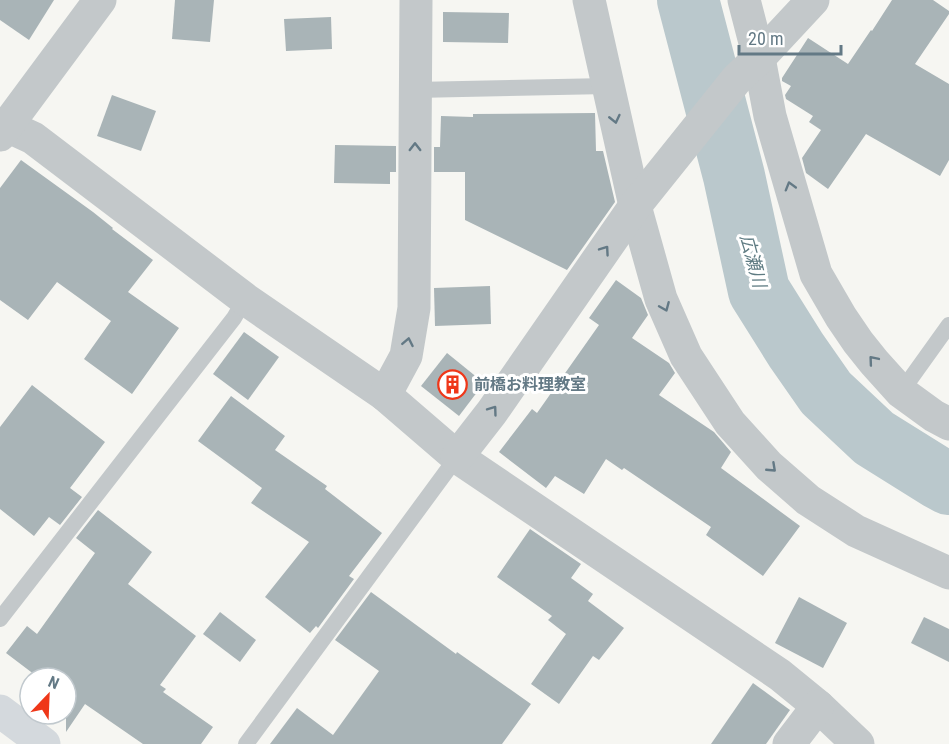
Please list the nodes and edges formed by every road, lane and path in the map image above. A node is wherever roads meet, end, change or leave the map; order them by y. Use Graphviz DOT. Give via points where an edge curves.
graph roads {
  1 [pos="100,0"];
  2 [pos="416,0"];
  3 [pos="589,0"];
  4 [pos="744,0"];
  5 [pos="813,0"];
  6 [pos="759,58"];
  7 [pos="608,86"];
  8 [pos="415,90"];
  9 [pos="3,131"];
  10 [pos="635,206"];
  11 [pos="245,299"];
  12 [pos="949,325"];
  13 [pos="901,392"];
  14 [pos="385,395"];
  15 [pos="949,424"];
  16 [pos="458,456"];
  17 [pos="949,573"];
  18 [pos="0,619"];
  19 [pos="818,706"];
  20 [pos="0,711"];
  21 [pos="44,744"];
  22 [pos="246,744"];
  23 [pos="789,744"];
  24 [pos="858,744"];
  1 -- 9 [label="street"];
  2 -- 8 [label="street"];
  3 -- 7 [label="street"];
  4 -- 6 [label="street"];
  5 -- 6 [label="street"];
  6 -- 10 [label="street" via="736,80"];
  13 -- 6 [label="street, one-way" via="858,342 816,273 770,116"];
  7 -- 8 [label="lane"];
  7 -- 10 [label="street, one-way"];
  14 -- 8 [label="street, one-way" via="406,356 414,308"];
  9 -- 11 [label="street" via="33,138"];
  16 -- 10 [label="street, one-way"];
  10 -- 17 [label="street, one-way" via="661,298 686,356 730,423 769,466 808,500 856,531"];
  11 -- 14 [label="street"];
  11 -- 18 [label="lane"];
  12 -- 13 [label="lane"];
  13 -- 15 [label="street"];
  14 -- 16 [label="street"];
  16 -- 19 [label="street" via="780,675"];
  16 -- 22 [label="lane"];
  19 -- 23 [label="street"];
  19 -- 24 [label="street"];
  20 -- 21 [label="main road"];
}
